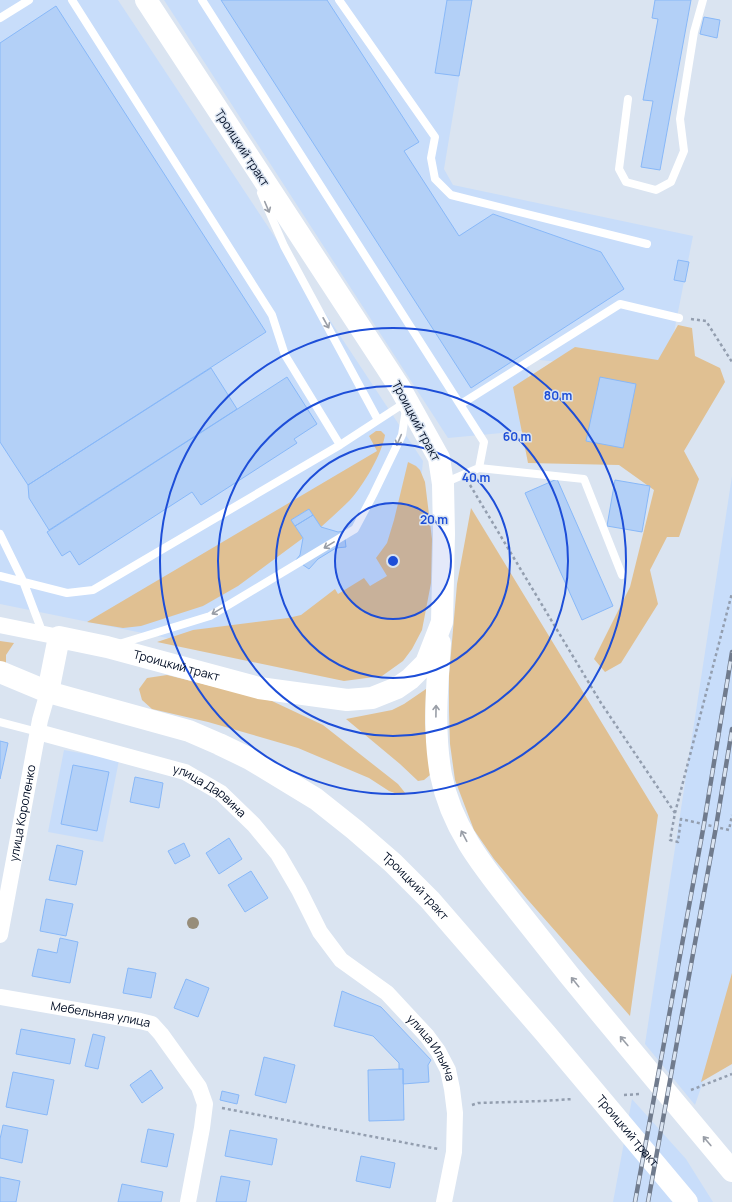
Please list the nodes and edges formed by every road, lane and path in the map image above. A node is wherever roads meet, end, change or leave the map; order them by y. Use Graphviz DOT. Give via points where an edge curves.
graph roads {
  1 [pos="29,0"];
  2 [pos="72,0"];
  3 [pos="146,0"];
  4 [pos="202,0"];
  5 [pos="340,0"];
  6 [pos="703,0"];
  7 [pos="0,18"];
  8 [pos="628,99"];
  9 [pos="241,146"];
  10 [pos="647,244"];
  11 [pos="679,318"];
  12 [pos="732,362"];
  13 [pos="407,402"];
  14 [pos="461,404"];
  15 [pos="378,420"];
  16 [pos="340,444"];
  17 [pos="479,468"];
  18 [pos="464,475"];
  19 [pos="443,484"];
  20 [pos="0,534"];
  21 [pos="622,575"];
  22 [pos="0,576"];
  23 [pos="23,581"];
  24 [pos="732,593"];
  25 [pos="442,622"];
  26 [pos="0,626"];
  27 [pos="51,636"];
  28 [pos="107,648"];
  29 [pos="0,672"];
  30 [pos="48,692"];
  31 [pos="0,722"];
  32 [pos="38,732"];
  33 [pos="675,814"];
  34 [pos="732,815"];
  35 [pos="320,932"];
  36 [pos="0,935"];
  37 [pos="0,998"];
  38 [pos="205,1104"];
  39 [pos="454,1152"];
  40 [pos="732,1171"];
  41 [pos="188,1202"];
  42 [pos="444,1202"];
  43 [pos="687,1202"];
  1 -- 7 [label="lane"];
  2 -- 16 [label="lane" via="272,315 285,355"];
  3 -- 9 [label="main road, Троицкий тракт"];
  4 -- 14 [label="lane"];
  5 -- 10 [label="lane" via="435,138 431,158 435,179 451,195"];
  6 -- 8 [label="lane" via="694,32 680,119 684,150 672,182 656,190 626,182 619,169"];
  9 -- 13 [label="main road, Троицкий тракт"];
  9 -- 15 [label="lane, one-way" via="284,246"];
  11 -- 12 [label="path" via="706,321"];
  11 -- 14 [label="lane" via="620,304"];
  13 -- 15 [label="lane"];
  13 -- 19 [label="main road, Троицкий тракт" via="439,458"];
  13 -- 28 [label="lane, one-way" via="402,436 355,529 210,616"];
  14 -- 17 [label="lane" via="484,442"];
  15 -- 16 [label="lane"];
  16 -- 23 [label="lane" via="93,590 67,593"];
  17 -- 18 [label="lane"];
  17 -- 21 [label="lane" via="584,480"];
  18 -- 19 [label="lane"];
  18 -- 33 [label="path" via="601,703"];
  19 -- 25 [label="main road, Троицкий тракт"];
  20 -- 23 [label="lane"];
  22 -- 23 [label="lane"];
  23 -- 27 [label="lane"];
  24 -- 33 [label="path"];
  25 -- 28 [label="main road, Троицкий тракт" via="426,663 410,679 397,688 372,698 347,700 259,688"];
  40 -- 25 [label="main road, one-way" via="485,869 458,824 441,776 435,722"];
  26 -- 27 [label="street"];
  27 -- 28 [label="main road, Троицкий тракт"];
  27 -- 30 [label="main road"];
  29 -- 30 [label="main road"];
  30 -- 32 [label="street, улица Короленко"];
  30 -- 43 [label="main road, Троицкий тракт" via="190,731 219,744 250,759 316,799 355,830 430,900"];
  31 -- 32 [label="lane"];
  32 -- 35 [label="street, улица Дарвина" via="185,772 221,793 254,825 278,854"];
  32 -- 36 [label="street, улица Короленко"];
  33 -- 34 [label="path" via="670,840 678,842 681,819 729,830"];
  35 -- 39 [label="street, улица Ильича" via="342,960 387,993 438,1051 448,1070 452,1089 455,1113"];
  37 -- 38 [label="street, Мебельная улица" via="152,1024 199,1087"];
  38 -- 39 [label="path"];
  38 -- 41 [label="street"];
  39 -- 42 [label="street, улица Ильича"];
}
